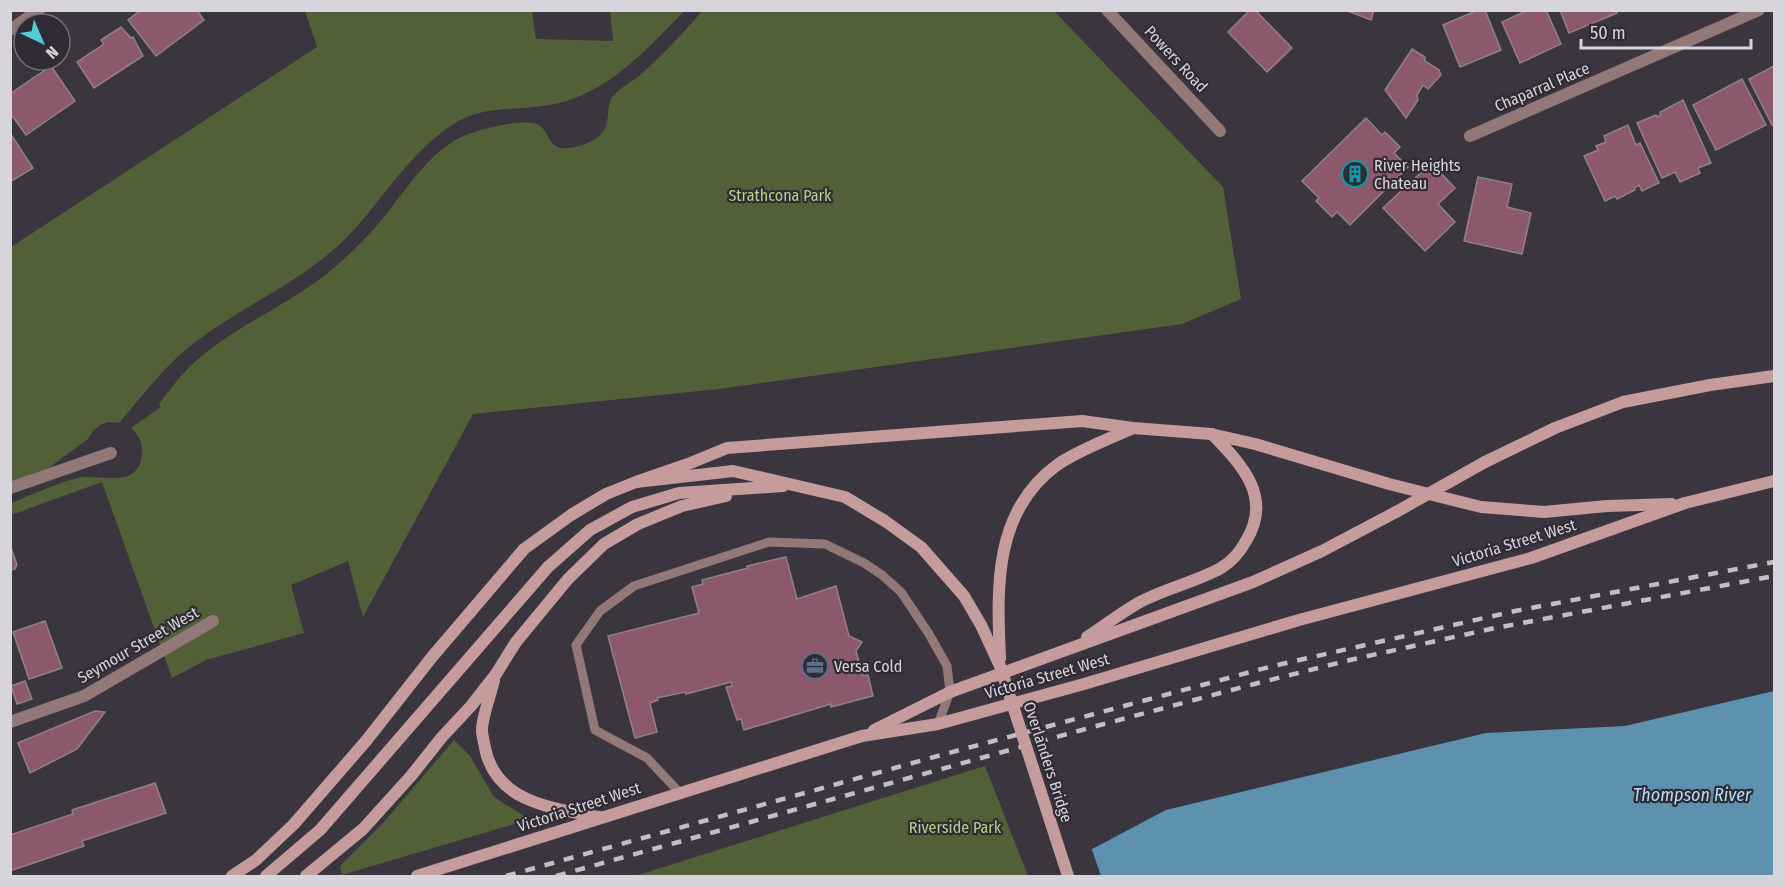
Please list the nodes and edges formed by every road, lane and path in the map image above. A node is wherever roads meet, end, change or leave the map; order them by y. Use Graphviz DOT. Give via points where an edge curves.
graph roads {
  1 [pos="39,10"];
  2 [pos="1107,10"];
  3 [pos="1759,10"];
  4 [pos="10,30"];
  5 [pos="1220,131"];
  6 [pos="1470,136"];
  7 [pos="1774,376"];
  8 [pos="1133,428"];
  9 [pos="1211,434"];
  10 [pos="111,453"];
  11 [pos="1774,481"];
  12 [pos="636,482"];
  13 [pos="795,484"];
  14 [pos="10,488"];
  15 [pos="758,488"];
  16 [pos="1685,503"];
  17 [pos="885,521"];
  18 [pos="213,621"];
  19 [pos="1070,649"];
  20 [pos="1000,666"];
  21 [pos="496,674"];
  22 [pos="950,692"];
  23 [pos="10,722"];
  24 [pos="938,724"];
  25 [pos="862,736"];
  26 [pos="680,793"];
  27 [pos="600,818"];
  28 [pos="232,876"];
  29 [pos="266,876"];
  30 [pos="306,876"];
  31 [pos="417,876"];
  32 [pos="1068,876"];
  1 -- 4 [label="street"];
  2 -- 5 [label="street, Powers Road"];
  3 -- 6 [label="street, Chaparral Place"];
  7 -- 19 [label="main road, bridge" via="1623,402 1555,428 1322,551 1253,582"];
  8 -- 9 [label="main road, Victoria Street West"];
  8 -- 12 [label="main road, Victoria Street West" via="1082,421 727,448"];
  8 -- 20 [label="main road" via="1057,465 1028,492 1013,518 1003,550 998,614"];
  9 -- 16 [label="main road, Victoria Street West" via="1481,507 1544,512"];
  9 -- 19 [label="main road" via="1239,462 1253,486 1255,515 1251,533 1240,552 1222,567 1140,602"];
  10 -- 14 [label="street"];
  11 -- 16 [label="main road, Victoria Street West"];
  12 -- 13 [label="main road, Victoria Street West" via="733,471"];
  12 -- 28 [label="main road, Victoria Street West" via="606,494 524,549 294,824 256,860"];
  13 -- 15 [label="main road"];
  13 -- 17 [label="main road, Victoria Street West" via="845,497"];
  15 -- 21 [label="main road" via="682,506 638,524 604,544 562,586 516,642"];
  15 -- 29 [label="main road" via="679,493 632,507 590,530 548,567 320,830"];
  16 -- 24 [label="main road, Victoria Street West" via="1531,558"];
  17 -- 20 [label="main road, Overlanders Bridge" via="921,547 964,596"];
  18 -- 23 [label="street, Seymour Street West" via="84,696"];
  19 -- 22 [label="main road"];
  20 -- 32 [label="main road, Overlanders Bridge, bridge"];
  21 -- 27 [label="main road" via="482,730 488,763 500,780 521,796 548,807"];
  21 -- 30 [label="main road" via="363,829"];
  22 -- 24 [label="lane"];
  22 -- 25 [label="main road"];
  22 -- 26 [label="lane" via="947,666 901,592 873,569 825,544 769,542 634,586 600,611 576,645 595,730 647,758"];
  24 -- 25 [label="main road, Victoria Street West"];
  25 -- 26 [label="main road, Victoria Street West"];
  26 -- 27 [label="main road, Victoria Street West"];
  27 -- 31 [label="main road, Victoria Street West"];
}
